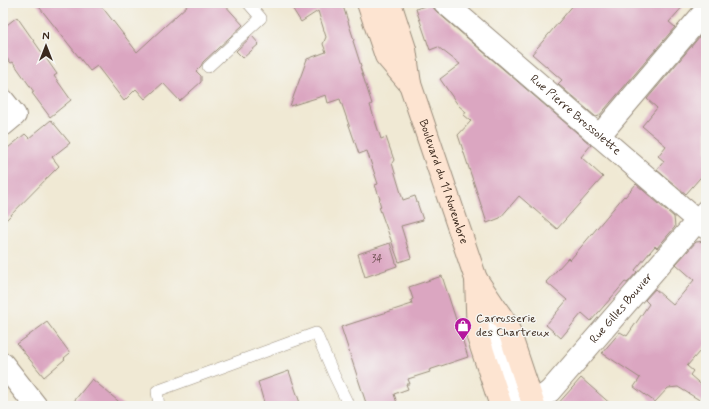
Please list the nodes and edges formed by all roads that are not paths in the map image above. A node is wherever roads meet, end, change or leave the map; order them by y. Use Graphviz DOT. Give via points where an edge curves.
graph roads {
  1 [pos="248,3"];
  2 [pos="368,3"];
  3 [pos="390,3"];
  4 [pos="445,3"];
  5 [pos="706,10"];
  6 [pos="208,67"];
  7 [pos="410,84"];
  8 [pos="3,100"];
  9 [pos="3,125"];
  10 [pos="599,136"];
  11 [pos="703,220"];
  12 [pos="476,279"];
  13 [pos="3,364"];
  14 [pos="528,404"];
  15 [pos="36,406"];
  16 [pos="159,406"];
  17 [pos="349,406"];
  18 [pos="500,406"];
  1 -- 6 [label="lane" via="261,18"];
  2 -- 7 [label="main road, Boulevard du 11 Novembre" via="386,56"];
  3 -- 7 [label="main road, Boulevard du 11 Novembre" via="405,50"];
  4 -- 10 [label="street, Rue Pierre Brossolette"];
  5 -- 10 [label="street"];
  7 -- 12 [label="main road, Boulevard du 11 Novembre"];
  8 -- 9 [label="street" via="15,116"];
  10 -- 11 [label="street, Rue Pierre Brossolette"];
  11 -- 14 [label="street, Rue Gilles Bouvier" via="550,391"];
  12 -- 14 [label="main road, Boulevard du 11 Novembre" via="507,325"];
  12 -- 18 [label="main road, Boulevard du 11 Novembre" via="478,337"];
  13 -- 15 [label="street"];
  16 -- 17 [label="lane" via="157,391 316,333"];
}
